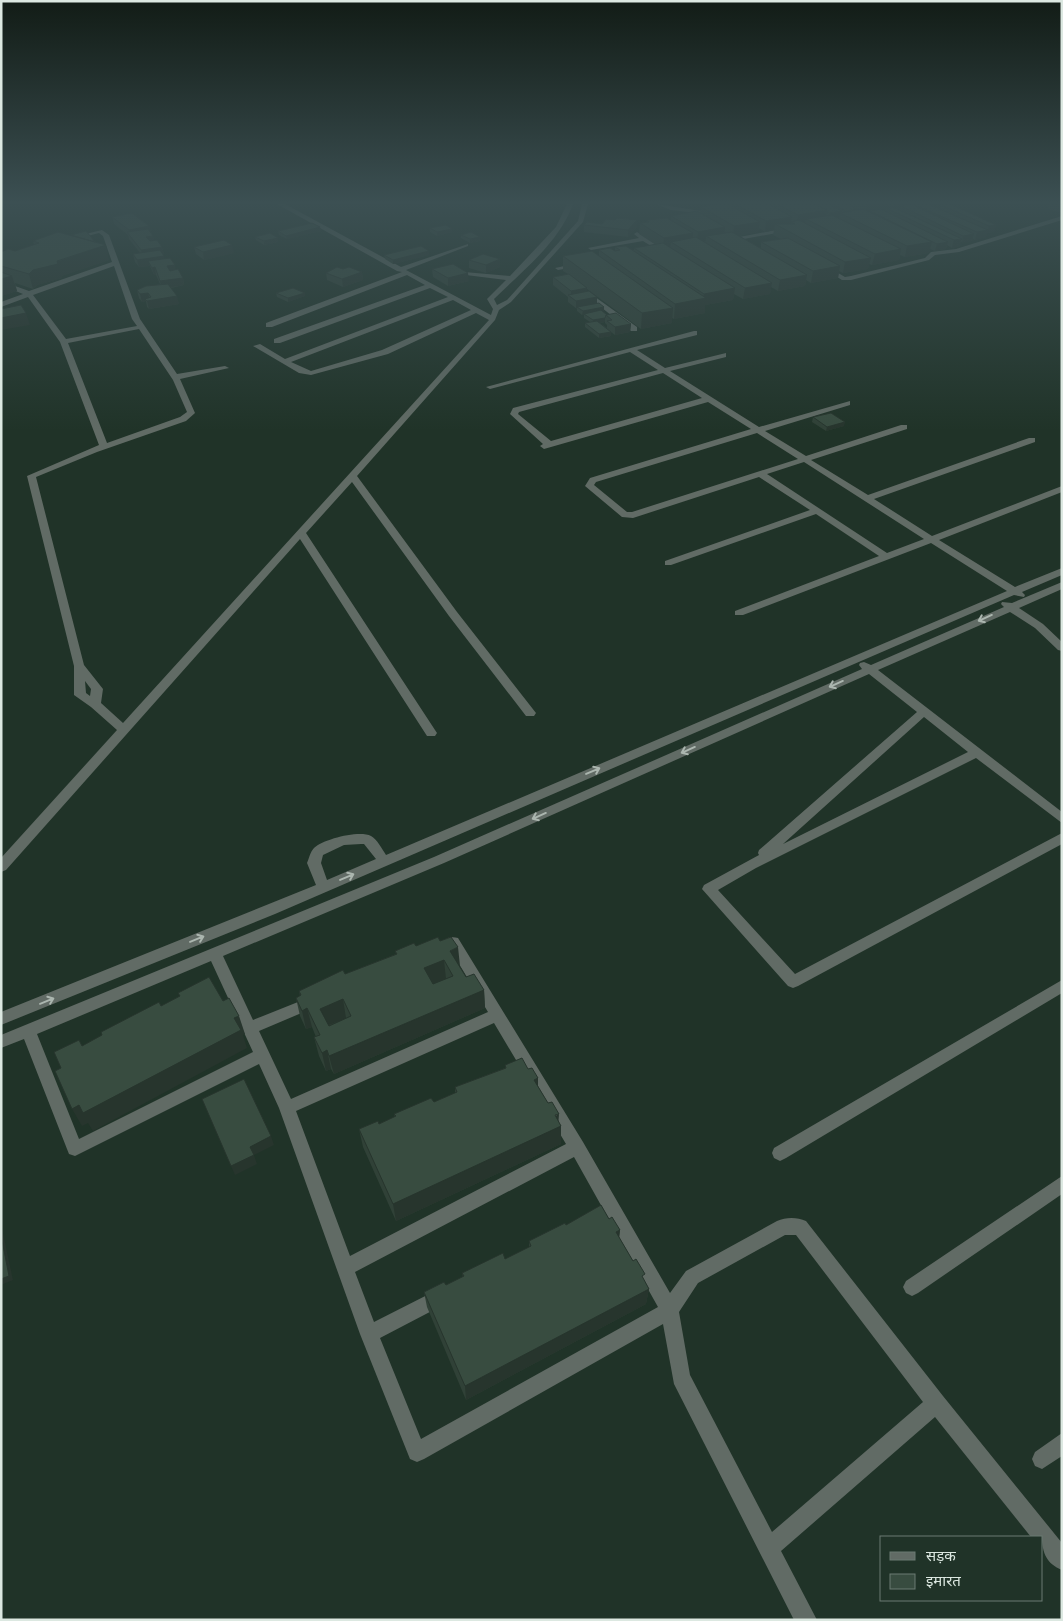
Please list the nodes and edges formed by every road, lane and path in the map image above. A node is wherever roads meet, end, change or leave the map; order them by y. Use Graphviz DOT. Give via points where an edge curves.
graph roads {
  1 [pos="69,280"];
  2 [pos="121,280"];
  3 [pos="388,280"];
  4 [pos="418,280"];
  5 [pos="508,280"];
  6 [pos="528,280"];
  7 [pos="1,283"];
  8 [pos="577,285"];
  9 [pos="430,286"];
  10 [pos="29,294"];
  11 [pos="453,298"];
  12 [pos="1,305"];
  13 [pos="476,310"];
  14 [pos="494,314"];
  15 [pos="269,325"];
  16 [pos="141,327"];
  17 [pos="634,329"];
  18 [pos="694,333"];
  19 [pos="277,341"];
  20 [pos="64,342"];
  21 [pos="257,346"];
  22 [pos="631,350"];
  23 [pos="723,355"];
  24 [pos="286,361"];
  25 [pos="226,368"];
  26 [pos="662,371"];
  27 [pos="176,378"];
  28 [pos="490,387"];
  29 [pos="709,399"];
  30 [pos="847,403"];
  31 [pos="904,427"];
  32 [pos="758,430"];
  33 [pos="1032,440"];
  34 [pos="104,446"];
  35 [pos="805,459"];
  36 [pos="761,474"];
  37 [pos="352,476"];
  38 [pos="1062,489"];
  39 [pos="868,498"];
  40 [pos="816,511"];
  41 [pos="301,533"];
  42 [pos="933,539"];
  43 [pos="887,557"];
  44 [pos="668,563"];
  45 [pos="1062,571"];
  46 [pos="1062,585"];
  47 [pos="1014,591"];
  48 [pos="998,598"];
  49 [pos="1027,600"];
  50 [pos="1012,607"];
  51 [pos="739,613"];
  52 [pos="1062,648"];
  53 [pos="856,658"];
  54 [pos="79,666"];
  55 [pos="869,669"];
  56 [pos="95,704"];
  57 [pos="923,712"];
  58 [pos="530,713"];
  59 [pos="124,730"];
  60 [pos="432,733"];
  61 [pos="977,752"];
  62 [pos="1062,819"];
  63 [pos="1062,838"];
  64 [pos="384,861"];
  65 [pos="751,865"];
  66 [pos="1,866"];
  67 [pos="323,887"];
  68 [pos="270,910"];
  69 [pos="281,926"];
  70 [pos="436,949"];
  71 [pos="215,954"];
  72 [pos="1062,986"];
  73 [pos="330,994"];
  74 [pos="498,1014"];
  75 [pos="1,1019"];
  76 [pos="251,1028"];
  77 [pos="28,1031"];
  78 [pos="1,1042"];
  79 [pos="262,1055"];
  80 [pos="287,1108"];
  81 [pos="577,1147"];
  82 [pos="780,1154"];
  83 [pos="1062,1184"];
  84 [pos="613,1210"];
  85 [pos="595,1218"];
  86 [pos="345,1268"];
  87 [pos="912,1286"];
  88 [pos="456,1290"];
  89 [pos="670,1310"];
  90 [pos="369,1334"];
  91 [pos="936,1403"];
  92 [pos="1062,1443"];
  93 [pos="1042,1459"];
  94 [pos="1043,1536"];
  95 [pos="1043,1536"];
  96 [pos="770,1547"];
  97 [pos="1062,1560"];
  98 [pos="806,1620"];
  1 -- 10 [label="street"];
  2 -- 16 [label="street"];
  3 -- 15 [label="street"];
  4 -- 9 [label="street"];
  5 -- 14 [label="street" via="490,299"];
  6 -- 14 [label="street"];
  7 -- 10 [label="street"];
  8 -- 17 [label="street"];
  9 -- 11 [label="street"];
  9 -- 19 [label="street"];
  10 -- 12 [label="street"];
  10 -- 20 [label="street"];
  11 -- 13 [label="street"];
  11 -- 24 [label="street"];
  13 -- 14 [label="street"];
  13 -- 24 [label="street" via="385,352 326,369 311,373"];
  14 -- 37 [label="street"];
  16 -- 20 [label="street"];
  16 -- 27 [label="street"];
  18 -- 22 [label="street"];
  20 -- 34 [label="street"];
  21 -- 24 [label="street"];
  22 -- 26 [label="street"];
  22 -- 28 [label="street"];
  23 -- 26 [label="street"];
  25 -- 27 [label="street"];
  26 -- 29 [label="street"];
  26 -- 29 [label="street" via="516,410 514,414 546,445"];
  27 -- 34 [label="street" via="190,414"];
  29 -- 32 [label="street"];
  30 -- 32 [label="street"];
  31 -- 35 [label="street"];
  32 -- 35 [label="street"];
  32 -- 36 [label="street" via="593,480 589,486 625,515 633,515"];
  33 -- 39 [label="street"];
  34 -- 54 [label="street" via="31,476"];
  35 -- 36 [label="street"];
  35 -- 39 [label="street"];
  36 -- 40 [label="street"];
  37 -- 41 [label="street"];
  37 -- 58 [label="street"];
  38 -- 42 [label="street"];
  39 -- 42 [label="street"];
  40 -- 43 [label="street"];
  40 -- 44 [label="street"];
  41 -- 59 [label="street"];
  41 -- 60 [label="street"];
  42 -- 43 [label="street"];
  42 -- 47 [label="street"];
  43 -- 51 [label="street"];
  45 -- 47 [label="street"];
  46 -- 49 [label="street"];
  47 -- 48 [label="street"];
  47 -- 49 [label="street"];
  48 -- 50 [label="street"];
  48 -- 53 [label="street"];
  49 -- 50 [label="street"];
  50 -- 52 [label="street"];
  50 -- 55 [label="street, one-way"];
  53 -- 55 [label="street"];
  64 -- 53 [label="street, one-way"];
  54 -- 56 [label="street" via="97,689"];
  54 -- 56 [label="street" via="80,694"];
  55 -- 57 [label="street"];
  55 -- 69 [label="street, one-way" via="439,860"];
  56 -- 59 [label="street"];
  57 -- 61 [label="street"];
  57 -- 65 [label="street"];
  59 -- 66 [label="street"];
  61 -- 62 [label="street"];
  61 -- 65 [label="street"];
  63 -- 65 [label="street" via="793,982 709,889"];
  67 -- 64 [label="street, one-way"];
  64 -- 67 [label="street" via="368,840 356,837 335,842 318,852 314,862"];
  67 -- 68 [label="street"];
  68 -- 69 [label="street"];
  75 -- 68 [label="street, one-way"];
  69 -- 71 [label="street"];
  70 -- 74 [label="street" via="453,942"];
  71 -- 76 [label="street"];
  71 -- 77 [label="street"];
  72 -- 82 [label="street"];
  73 -- 76 [label="street"];
  74 -- 80 [label="street"];
  74 -- 81 [label="street"];
  76 -- 79 [label="street"];
  77 -- 78 [label="street"];
  77 -- 79 [label="street" via="75,1149"];
  79 -- 80 [label="street"];
  80 -- 86 [label="street"];
  81 -- 84 [label="street"];
  81 -- 86 [label="street"];
  83 -- 87 [label="street"];
  84 -- 85 [label="street"];
  84 -- 89 [label="street"];
  86 -- 90 [label="street"];
  88 -- 90 [label="street"];
  89 -- 90 [label="street" via="417,1452"];
  89 -- 91 [label="street" via="692,1277 783,1228 800,1227"];
  89 -- 96 [label="street" via="681,1377"];
  91 -- 94 [label="street"];
  91 -- 96 [label="street"];
  92 -- 93 [label="street"];
  95 -- 97 [label="street"];
  96 -- 98 [label="street"];
}
